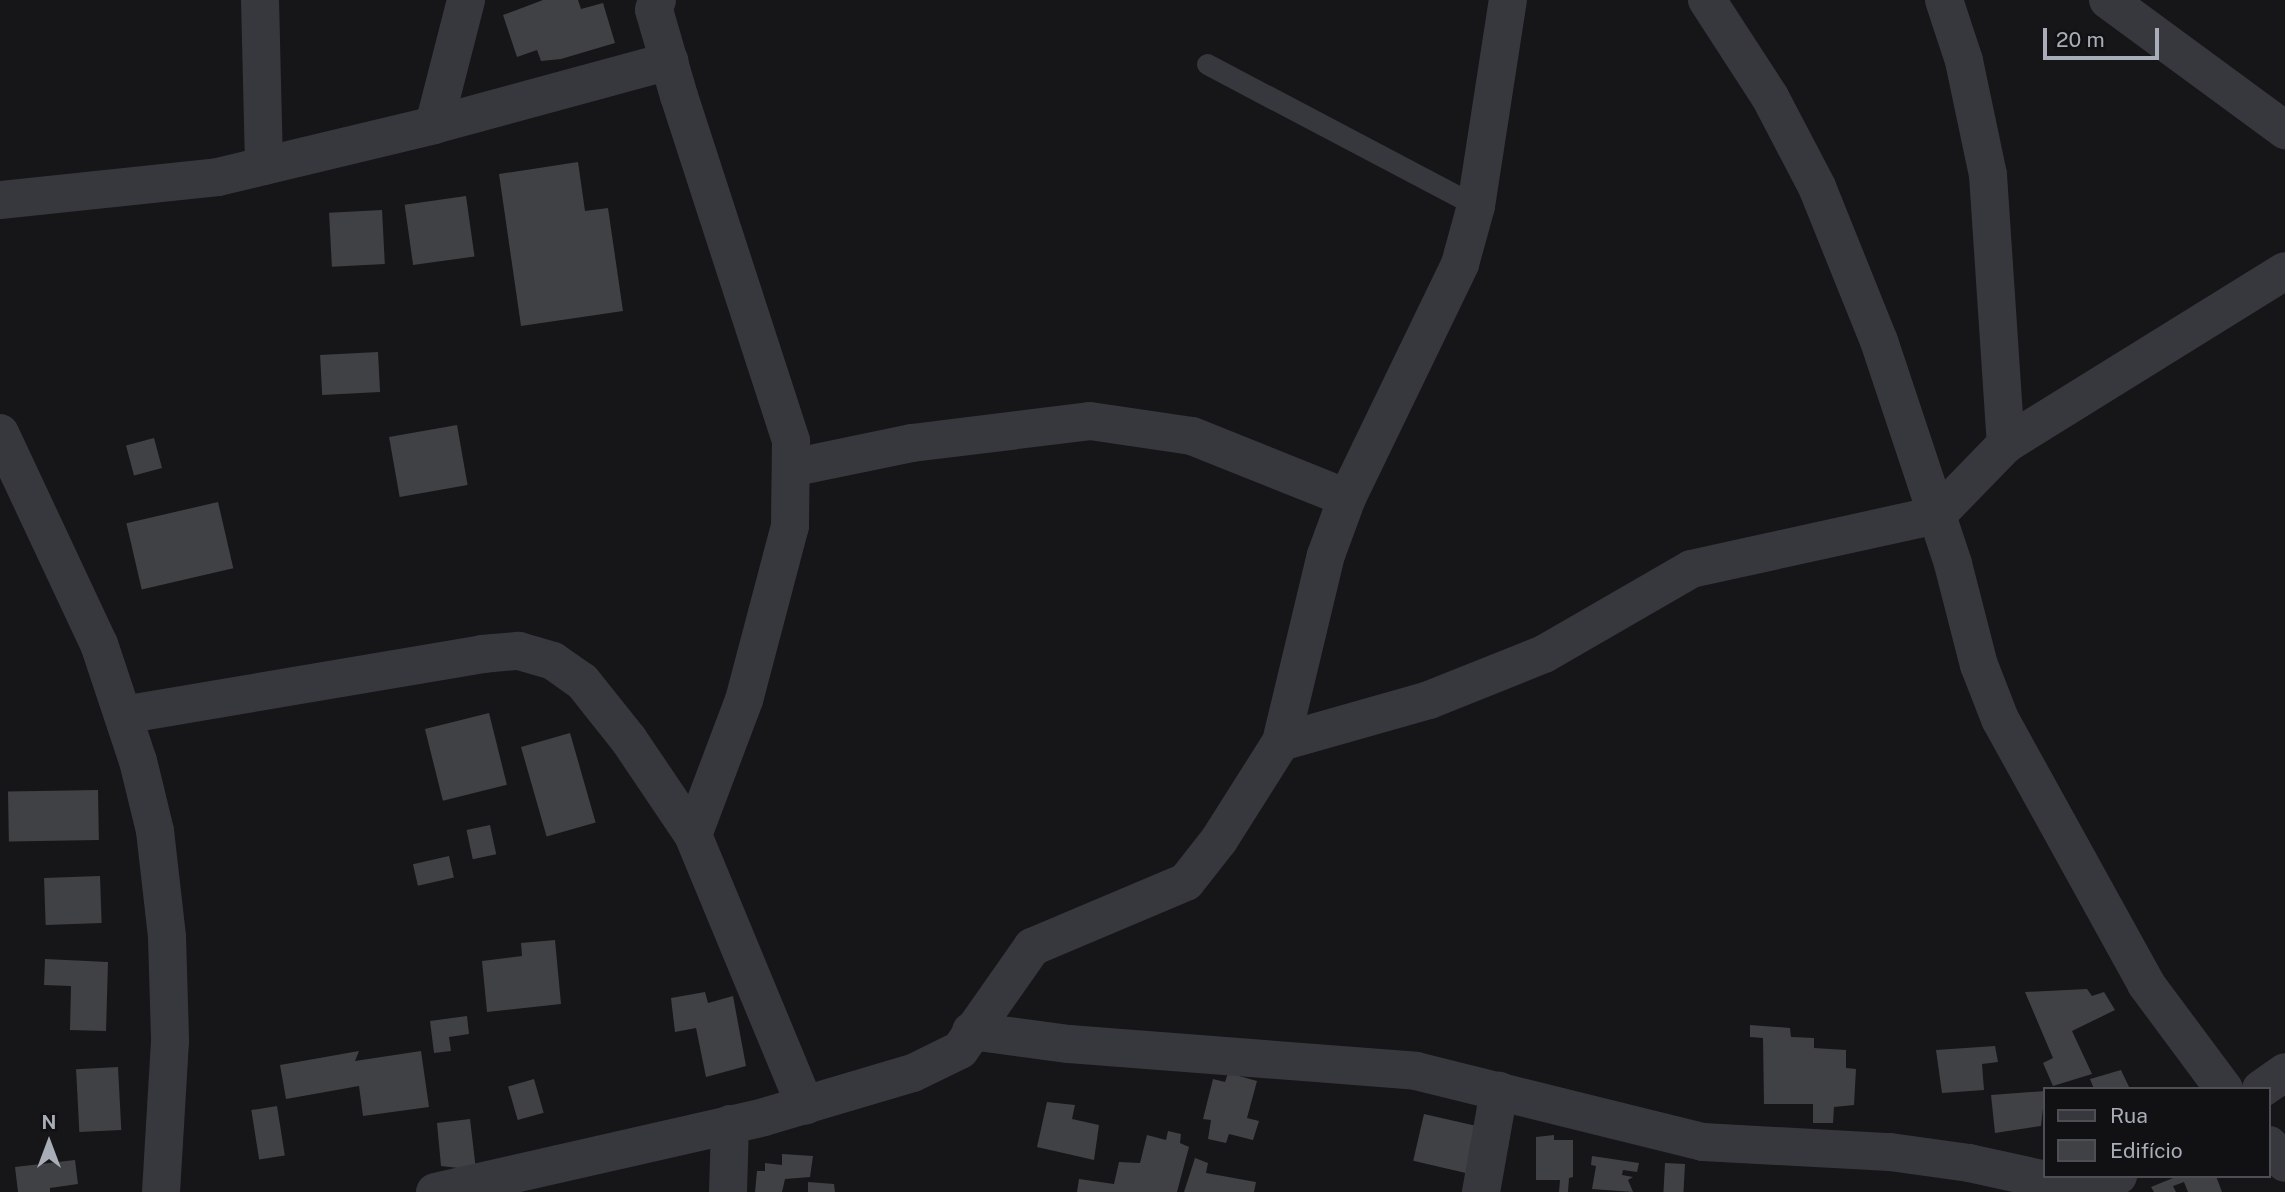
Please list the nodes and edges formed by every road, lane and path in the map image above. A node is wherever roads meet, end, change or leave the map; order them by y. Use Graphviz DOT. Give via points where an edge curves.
graph roads {
  1 [pos="260,0"];
  2 [pos="466,0"];
  3 [pos="657,0"];
  4 [pos="1508,0"];
  5 [pos="1707,0"];
  6 [pos="1944,0"];
  7 [pos="2108,0"];
  8 [pos="669,61"];
  9 [pos="1207,64"];
  10 [pos="434,125"];
  11 [pos="2285,130"];
  12 [pos="264,166"];
  13 [pos="0,200"];
  14 [pos="1476,206"];
  15 [pos="2285,271"];
  16 [pos="0,433"];
  17 [pos="2006,444"];
  18 [pos="791,468"];
  19 [pos="1347,498"];
  20 [pos="1937,515"];
  21 [pos="123,715"];
  22 [pos="1281,742"];
  23 [pos="692,835"];
  24 [pos="971,1031"];
  25 [pos="2285,1072"];
  26 [pos="2223,1087"];
  27 [pos="2264,1087"];
  28 [pos="1499,1091"];
  29 [pos="805,1106"];
  30 [pos="730,1124"];
  31 [pos="2271,1146"];
  32 [pos="2285,1163"];
  33 [pos="2115,1178"];
  34 [pos="161,1192"];
  35 [pos="435,1192"];
  36 [pos="728,1192"];
  37 [pos="1481,1192"];
  38 [pos="2067,1192"];
  39 [pos="2093,1192"];
  1 -- 12 [label="street"];
  2 -- 10 [label="street"];
  3 -- 8 [label="street" via="654,10"];
  4 -- 14 [label="street"];
  5 -- 20 [label="street" via="1770,97 1817,187 1879,341"];
  6 -- 17 [label="street" via="1964,61 1988,175"];
  7 -- 11 [label="street"];
  8 -- 10 [label="street"];
  8 -- 18 [label="street" via="780,404 791,441"];
  9 -- 14 [label="lane"];
  10 -- 12 [label="street"];
  12 -- 13 [label="street" via="218,177"];
  14 -- 19 [label="street" via="1460,264"];
  15 -- 17 [label="street"];
  16 -- 21 [label="street" via="99,644"];
  17 -- 20 [label="street"];
  18 -- 19 [label="street" via="912,443 1090,421 1192,436"];
  18 -- 23 [label="street" via="790,526 744,700"];
  19 -- 22 [label="street" via="1326,555"];
  20 -- 22 [label="street" via="1691,569 1544,654 1429,700"];
  20 -- 26 [label="street" via="1979,665 2000,719 2146,984"];
  21 -- 23 [label="street" via="519,651 553,661 582,681"];
  21 -- 34 [label="street" via="155,831 167,937 170,1041"];
  22 -- 24 [label="street" via="1220,840 1186,882 1032,947"];
  23 -- 29 [label="street"];
  24 -- 28 [label="street" via="1069,1044 1416,1071"];
  24 -- 29 [label="street" via="960,1050 913,1073"];
  25 -- 27 [label="street"];
  28 -- 37 [label="street"];
  28 -- 38 [label="street" via="1703,1142 1890,1152 1956,1161 2042,1178"];
  29 -- 30 [label="street"];
  30 -- 35 [label="street"];
  30 -- 36 [label="street"];
  31 -- 32 [label="street"];
  33 -- 39 [label="street"];
}
